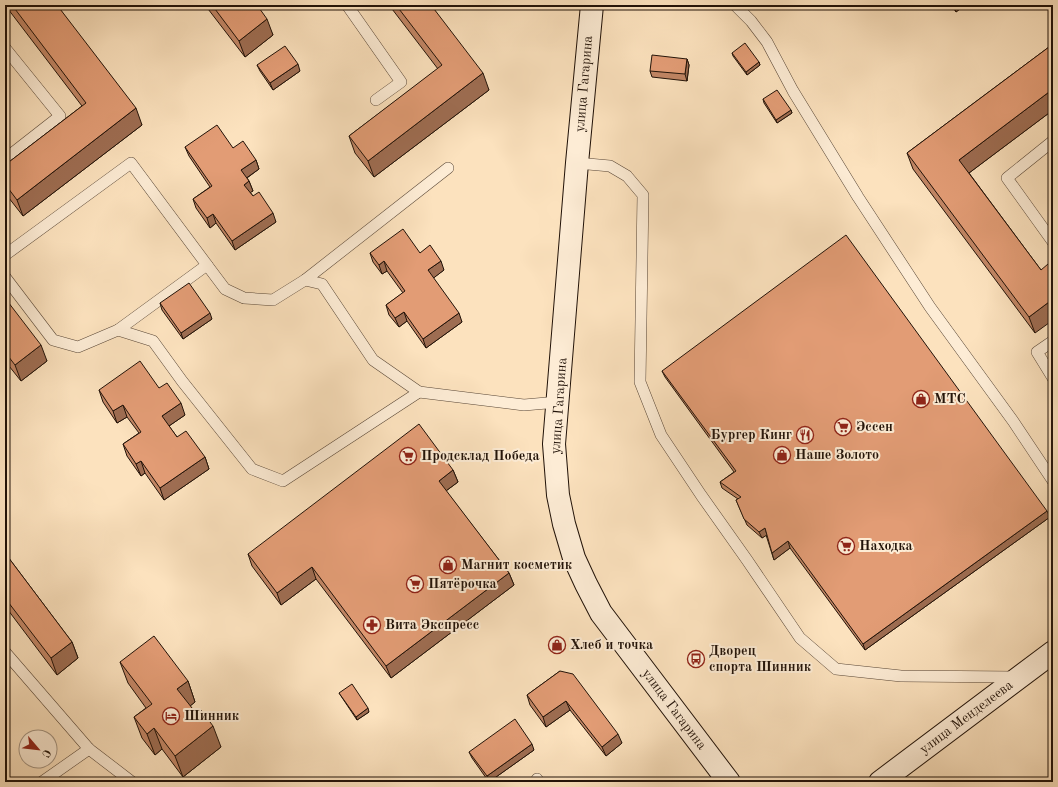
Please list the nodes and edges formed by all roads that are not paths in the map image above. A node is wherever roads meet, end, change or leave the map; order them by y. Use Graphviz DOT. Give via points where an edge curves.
graph roads {
  1 [pos="347,5"];
  2 [pos="592,5"];
  3 [pos="735,5"];
  4 [pos="5,48"];
  5 [pos="376,100"];
  6 [pos="1053,141"];
  7 [pos="5,160"];
  8 [pos="577,163"];
  9 [pos="448,168"];
  10 [pos="1053,242"];
  11 [pos="5,255"];
  12 [pos="208,265"];
  13 [pos="5,277"];
  14 [pos="305,280"];
  15 [pos="118,330"];
  16 [pos="1053,341"];
  17 [pos="1053,378"];
  18 [pos="419,392"];
  19 [pos="558,402"];
  20 [pos="1053,481"];
  21 [pos="5,652"];
  22 [pos="1053,652"];
  23 [pos="1020,677"];
  24 [pos="89,749"];
  25 [pos="42,782"];
  26 [pos="132,782"];
  27 [pos="729,782"];
  28 [pos="880,782"];
  1 -- 5 [label="lane" via="401,82"];
  2 -- 8 [label="main road, улица Гагарина"];
  3 -- 20 [label="lane" via="752,21 767,42 793,91 871,217 930,307"];
  4 -- 7 [label="lane" via="60,116"];
  6 -- 10 [label="lane" via="1007,178"];
  8 -- 19 [label="main road, улица Гагарина"];
  8 -- 23 [label="lane" via="610,166 627,176 643,195 640,382 661,435 800,638 836,669 901,676"];
  9 -- 14 [label="lane"];
  11 -- 12 [label="lane" via="131,163"];
  12 -- 14 [label="lane" via="225,289 244,298 273,300"];
  12 -- 15 [label="lane"];
  13 -- 15 [label="lane" via="53,340 78,347"];
  14 -- 18 [label="lane" via="322,284 374,360"];
  15 -- 18 [label="lane" via="153,341 252,469 283,481"];
  16 -- 17 [label="lane" via="1037,352"];
  18 -- 19 [label="lane" via="524,405"];
  19 -- 27 [label="main road, улица Гагарина" via="554,444 558,495 574,558 602,613 621,641"];
  21 -- 24 [label="lane"];
  22 -- 23 [label="main road, улица Менделеева"];
  23 -- 28 [label="main road, улица Менделеева"];
  24 -- 25 [label="lane"];
  24 -- 26 [label="lane"];
}
